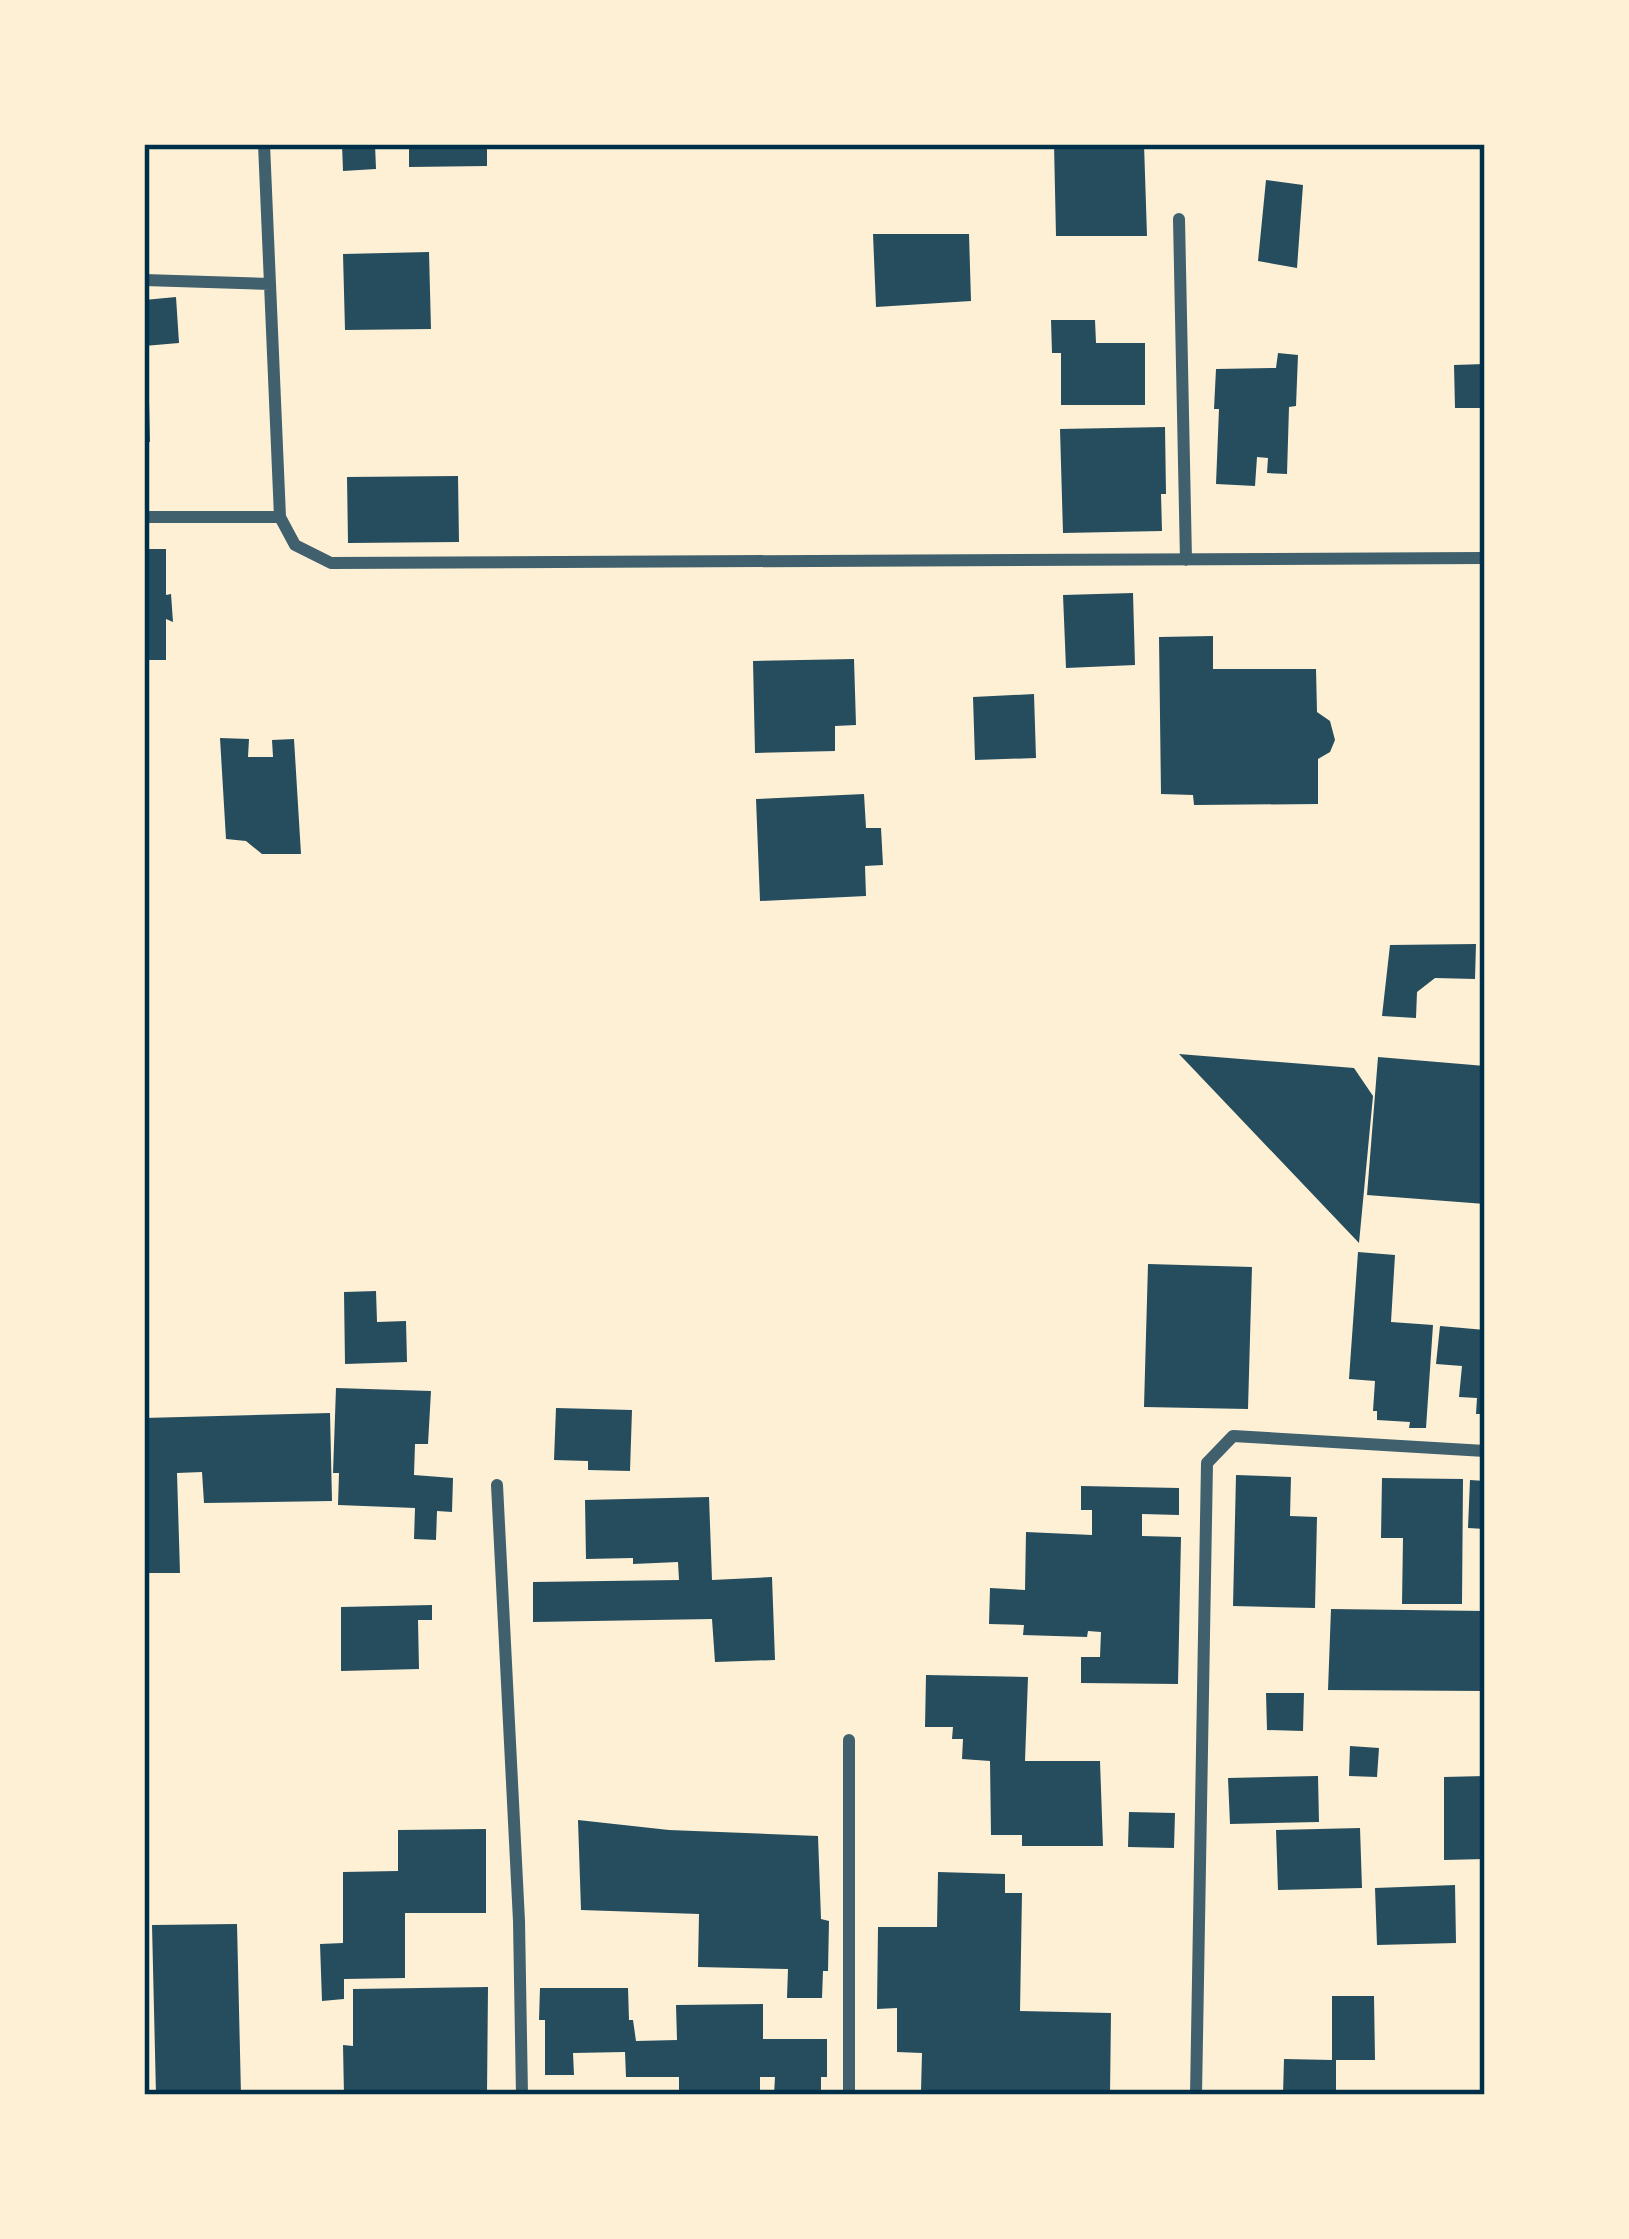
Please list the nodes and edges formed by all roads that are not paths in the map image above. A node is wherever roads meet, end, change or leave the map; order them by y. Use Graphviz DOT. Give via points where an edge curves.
graph roads {
  1 [pos="264,144"];
  2 [pos="1179,219"];
  3 [pos="144,280"];
  4 [pos="270,284"];
  5 [pos="144,517"];
  6 [pos="280,517"];
  7 [pos="1485,558"];
  8 [pos="1186,560"];
  9 [pos="1485,1451"];
  10 [pos="497,1485"];
  11 [pos="849,1740"];
  12 [pos="522,2095"];
  13 [pos="849,2095"];
  14 [pos="1196,2095"];
  1 -- 4 [label="street"];
  2 -- 8 [label="street"];
  3 -- 4 [label="street"];
  4 -- 6 [label="street"];
  5 -- 6 [label="street"];
  6 -- 8 [label="street" via="295,545 331,563"];
  7 -- 8 [label="street"];
  9 -- 14 [label="street" via="1234,1436 1207,1462"];
  10 -- 12 [label="street"];
  11 -- 13 [label="street"];
}
